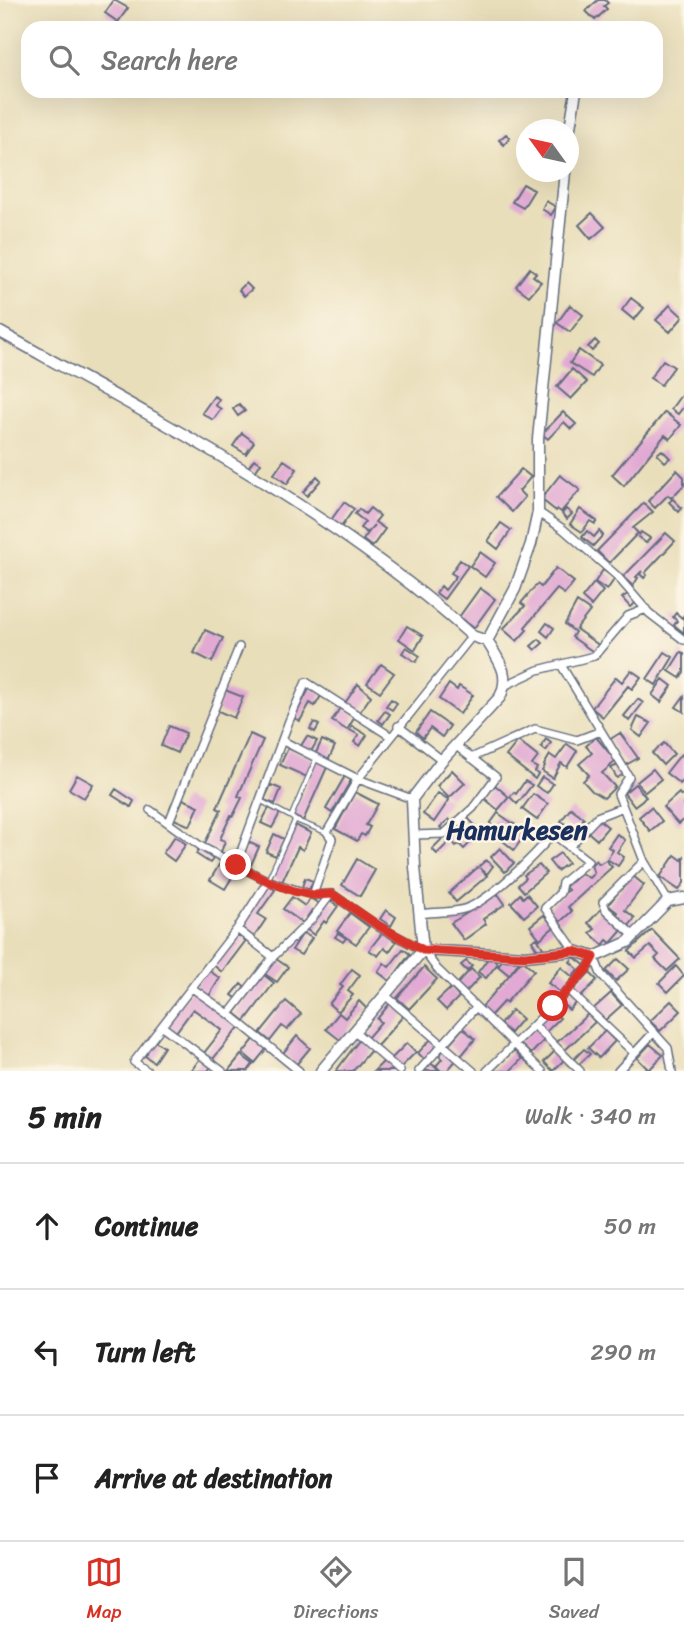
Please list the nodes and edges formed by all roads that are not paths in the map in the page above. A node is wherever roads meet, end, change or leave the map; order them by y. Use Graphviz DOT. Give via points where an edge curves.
graph roads {
  1 [pos="575,98"];
  2 [pos="572,119"];
  3 [pos="564,182"];
  4 [pos="0,332"];
  5 [pos="538,512"];
  6 [pos="646,609"];
  7 [pos="472,636"];
  8 [pos="684,639"];
  9 [pos="486,641"];
  10 [pos="240,647"];
  11 [pos="561,665"];
  12 [pos="506,685"];
  13 [pos="398,726"];
  14 [pos="601,731"];
  15 [pos="390,736"];
  16 [pos="283,741"];
  17 [pos="455,745"];
  18 [pos="471,758"];
  19 [pos="316,759"];
  20 [pos="442,760"];
  21 [pos="358,779"];
  22 [pos="412,799"];
  23 [pos="261,801"];
  24 [pos="623,807"];
  25 [pos="150,810"];
  26 [pos="293,819"];
  27 [pos="169,822"];
  28 [pos="327,832"];
  29 [pos="413,835"];
  30 [pos="569,847"];
  31 [pos="644,860"];
  32 [pos="236,865"];
  33 [pos="268,881"];
  34 [pos="331,894"];
  35 [pos="313,895"];
  36 [pos="684,898"];
  37 [pos="668,901"];
  38 [pos="419,914"];
  39 [pos="237,929"];
  40 [pos="634,936"];
  41 [pos="423,950"];
  42 [pos="575,951"];
  43 [pos="273,957"];
  44 [pos="594,957"];
  45 [pos="192,988"];
  46 [pos="568,990"];
  47 [pos="385,995"];
  48 [pos="476,1007"];
  49 [pos="229,1014"];
  50 [pos="534,1025"];
  51 [pos="162,1026"];
  52 [pos="354,1031"];
  53 [pos="654,1032"];
  54 [pos="445,1044"];
  55 [pos="514,1045"];
  56 [pos="634,1054"];
  57 [pos="323,1070"];
  58 [pos="147,1071"];
  59 [pos="222,1071"];
  60 [pos="299,1071"];
  61 [pos="400,1071"];
  62 [pos="419,1071"];
  63 [pos="473,1071"];
  64 [pos="487,1071"];
  65 [pos="542,1071"];
  66 [pos="580,1071"];
  67 [pos="618,1071"];
  68 [pos="672,1071"];
  1 -- 2 [label="street"];
  3 -- 5 [label="street" via="538,439"];
  4 -- 7 [label="street" via="232,463 394,571"];
  5 -- 6 [label="street" via="617,576"];
  5 -- 9 [label="street" via="515,589"];
  6 -- 8 [label="street"];
  6 -- 11 [label="street" via="628,616 594,656"];
  7 -- 9 [label="street"];
  7 -- 13 [label="street"];
  9 -- 12 [label="street" via="503,668"];
  10 -- 27 [label="street"];
  11 -- 12 [label="street"];
  11 -- 14 [label="street"];
  12 -- 17 [label="street"];
  13 -- 15 [label="street"];
  13 -- 20 [label="street"];
  14 -- 18 [label="street" via="577,740 535,729"];
  14 -- 24 [label="street" via="629,777 618,794"];
  15 -- 16 [label="street" via="306,682"];
  15 -- 21 [label="street"];
  16 -- 19 [label="street"];
  16 -- 23 [label="street"];
  17 -- 18 [label="street"];
  17 -- 20 [label="street"];
  18 -- 29 [label="street" via="496,777 444,834"];
  19 -- 21 [label="street"];
  19 -- 26 [label="lane"];
  20 -- 22 [label="street"];
  21 -- 22 [label="street"];
  21 -- 28 [label="street"];
  22 -- 29 [label="street"];
  23 -- 26 [label="lane"];
  23 -- 32 [label="street"];
  24 -- 30 [label="street" via="597,817"];
  24 -- 31 [label="street"];
  25 -- 27 [label="street"];
  26 -- 28 [label="lane"];
  26 -- 33 [label="lane"];
  27 -- 32 [label="street"];
  28 -- 35 [label="street" via="332,839"];
  29 -- 38 [label="street"];
  30 -- 38 [label="street" via="553,834 495,890 465,909"];
  30 -- 42 [label="street" via="588,861 562,883 560,893 545,908"];
  31 -- 37 [label="street"];
  31 -- 40 [label="street" via="603,902"];
  32 -- 33 [label="street"];
  33 -- 35 [label="street"];
  33 -- 39 [label="street"];
  34 -- 35 [label="street"];
  34 -- 41 [label="street"];
  34 -- 43 [label="street"];
  36 -- 37 [label="street"];
  37 -- 40 [label="street"];
  38 -- 41 [label="street"];
  39 -- 43 [label="street"];
  39 -- 45 [label="street"];
  40 -- 44 [label="street"];
  41 -- 42 [label="street" via="525,956"];
  41 -- 47 [label="street"];
  41 -- 48 [label="street"];
  42 -- 44 [label="street"];
  43 -- 49 [label="street"];
  44 -- 46 [label="street"];
  44 -- 53 [label="street" via="600,974"];
  45 -- 49 [label="street"];
  45 -- 51 [label="street"];
  46 -- 50 [label="street"];
  46 -- 56 [label="street"];
  47 -- 52 [label="street"];
  47 -- 54 [label="street"];
  48 -- 54 [label="street"];
  48 -- 55 [label="street"];
  49 -- 60 [label="street"];
  50 -- 55 [label="street"];
  50 -- 66 [label="street"];
  51 -- 58 [label="street" via="135,1062"];
  51 -- 59 [label="street"];
  52 -- 57 [label="street"];
  52 -- 61 [label="street"];
  53 -- 56 [label="street"];
  53 -- 68 [label="street" via="668,1048"];
  54 -- 62 [label="street"];
  54 -- 63 [label="street"];
  55 -- 64 [label="street"];
  55 -- 65 [label="street"];
  56 -- 67 [label="street"];
}
